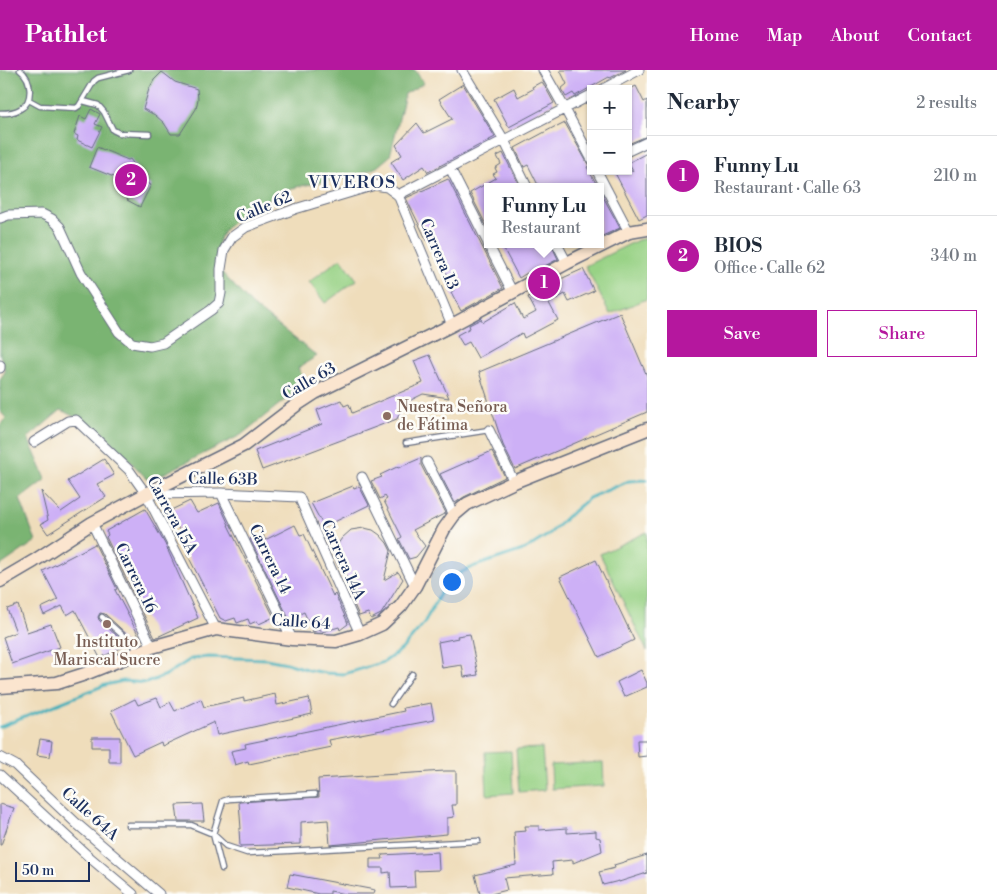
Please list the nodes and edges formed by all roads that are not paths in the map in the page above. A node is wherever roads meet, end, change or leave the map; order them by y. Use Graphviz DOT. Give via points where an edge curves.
graph roads {
  1 [pos="20,70"];
  2 [pos="128,70"];
  3 [pos="462,70"];
  4 [pos="543,70"];
  5 [pos="639,70"];
  6 [pos="611,85"];
  7 [pos="587,97"];
  8 [pos="29,100"];
  9 [pos="83,101"];
  10 [pos="565,109"];
  11 [pos="0,113"];
  12 [pos="149,134"];
  13 [pos="504,140"];
  14 [pos="647,142"];
  15 [pos="632,149"];
  16 [pos="587,150"];
  17 [pos="450,168"];
  18 [pos="525,183"];
  19 [pos="604,184"];
  20 [pos="398,195"];
  21 [pos="0,218"];
  22 [pos="647,229"];
  23 [pos="629,232"];
  24 [pos="484,236"];
  25 [pos="604,244"];
  26 [pos="490,248"];
  27 [pos="559,248"];
  28 [pos="597,248"];
  29 [pos="567,263"];
  30 [pos="513,293"];
  31 [pos="452,325"];
  32 [pos="647,429"];
  33 [pos="489,430"];
  34 [pos="34,442"];
  35 [pos="406,443"];
  36 [pos="427,462"];
  37 [pos="362,478"];
  38 [pos="514,482"];
  39 [pos="221,493"];
  40 [pos="146,494"];
  41 [pos="299,497"];
  42 [pos="454,515"];
  43 [pos="92,523"];
  44 [pos="0,582"];
  45 [pos="415,586"];
  46 [pos="102,617"];
  47 [pos="216,629"];
  48 [pos="360,634"];
  49 [pos="292,639"];
  50 [pos="147,649"];
  51 [pos="412,674"];
  52 [pos="0,687"];
  53 [pos="391,704"];
  54 [pos="0,757"];
  55 [pos="0,775"];
  56 [pos="315,794"];
  57 [pos="128,825"];
  58 [pos="213,834"];
  59 [pos="478,841"];
  60 [pos="222,870"];
  61 [pos="133,894"];
  62 [pos="159,894"];
  1 -- 8 [label="lane" via="29,83"];
  2 -- 9 [label="lane" via="98,78"];
  3 -- 13 [label="street"];
  4 -- 10 [label="street"];
  5 -- 6 [label="street"];
  7 -- 10 [label="street"];
  8 -- 9 [label="lane" via="40,106 69,108 79,106"];
  8 -- 11 [label="lane" via="14,112"];
  9 -- 12 [label="lane" via="98,105 113,130 119,133"];
  10 -- 13 [label="street"];
  10 -- 16 [label="street"];
  13 -- 17 [label="street"];
  13 -- 18 [label="street"];
  14 -- 15 [label="street"];
  17 -- 20 [label="street"];
  17 -- 24 [label="street"];
  19 -- 23 [label="street"];
  20 -- 21 [label="street, Calle 62" via="387,187 375,185 246,227 232,237 224,250 219,303 164,343 150,346 132,343 119,332 81,274 60,227 52,219 42,214 8,214"];
  20 -- 31 [label="street, Carrera 13"];
  22 -- 23 [label="street, Calle 63"];
  23 -- 25 [label="street, Calle 63"];
  26 -- 30 [label="street"];
  27 -- 29 [label="street"];
  28 -- 29 [label="street, Calle 63"];
  29 -- 30 [label="street, Calle 63"];
  30 -- 31 [label="street, Calle 63"];
  31 -- 40 [label="street, Calle 63" via="315,393 244,445"];
  32 -- 38 [label="street, Calle 64"];
  33 -- 35 [label="lane"];
  33 -- 38 [label="street"];
  34 -- 40 [label="street, Carrera 15A" via="68,420 76,420 129,470"];
  36 -- 42 [label="street"];
  37 -- 45 [label="street"];
  38 -- 42 [label="street, Calle 64" via="467,504"];
  39 -- 40 [label="street, Calle 63B"];
  39 -- 41 [label="street, Calle 63B"];
  39 -- 49 [label="street, Carrera 14"];
  40 -- 43 [label="street, Calle 63"];
  40 -- 47 [label="street, Carrera 15A"];
  41 -- 48 [label="street, Carrera 14A"];
  42 -- 45 [label="street, Calle 64"];
  43 -- 44 [label="street, Calle 63"];
  43 -- 50 [label="street, Carrera 16"];
  45 -- 48 [label="street, Calle 64" via="401,606 382,624"];
  46 -- 50 [label="lane"];
  47 -- 49 [label="street, Calle 64"];
  47 -- 50 [label="street, Calle 64"];
  48 -- 49 [label="street, Calle 64" via="336,641"];
  50 -- 52 [label="street, Calle 64" via="57,683"];
  51 -- 53 [label="lane"];
  54 -- 62 [label="street, Calle 64A" via="15,765"];
  55 -- 61 [label="street, Calle 64A"];
  56 -- 58 [label="lane" via="223,801"];
  57 -- 58 [label="lane" via="191,825"];
  58 -- 59 [label="lane" via="226,846 247,854"];
  58 -- 60 [label="lane"];
}
